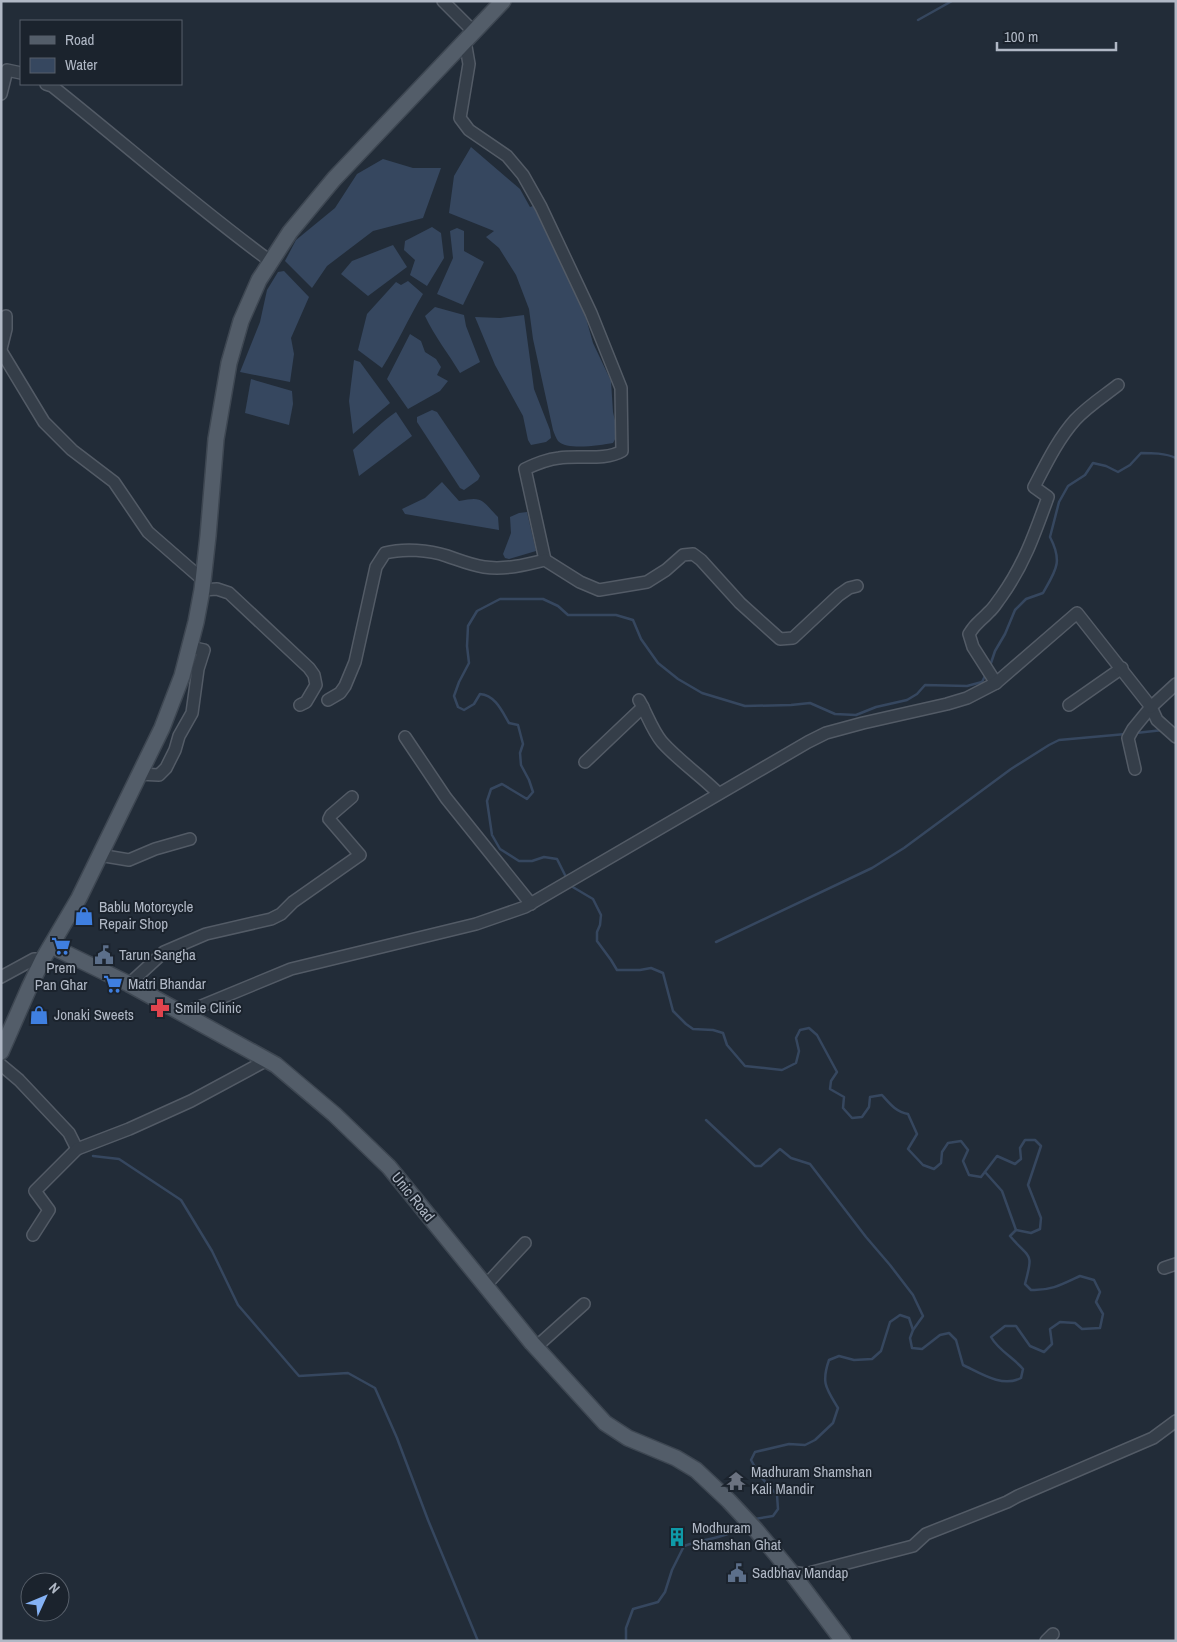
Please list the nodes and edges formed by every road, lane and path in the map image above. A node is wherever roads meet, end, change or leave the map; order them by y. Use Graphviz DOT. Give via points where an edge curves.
graph roads {
  1 [pos="442,1"];
  2 [pos="503,1"];
  3 [pos="469,36"];
  4 [pos="20,72"];
  5 [pos="49,85"];
  6 [pos="1,94"];
  7 [pos="270,262"];
  8 [pos="6,316"];
  9 [pos="1,350"];
  10 [pos="1118,385"];
  11 [pos="545,560"];
  12 [pos="203,585"];
  13 [pos="857,586"];
  14 [pos="190,647"];
  15 [pos="1122,668"];
  16 [pos="995,680"];
  17 [pos="1176,684"];
  18 [pos="328,700"];
  19 [pos="300,705"];
  20 [pos="1069,705"];
  21 [pos="1151,708"];
  22 [pos="1170,732"];
  23 [pos="405,737"];
  24 [pos="585,762"];
  25 [pos="1135,769"];
  26 [pos="138,774"];
  27 [pos="718,793"];
  28 [pos="352,797"];
  29 [pos="190,840"];
  30 [pos="99,855"];
  31 [pos="531,904"];
  32 [pos="47,953"];
  33 [pos="1,977"];
  34 [pos="129,984"];
  35 [pos="182,1014"];
  36 [pos="1,1052"];
  37 [pos="267,1060"];
  38 [pos="1,1065"];
  39 [pos="77,1149"];
  40 [pos="33,1235"];
  41 [pos="525,1243"];
  42 [pos="1176,1264"];
  43 [pos="1164,1268"];
  44 [pos="485,1286"];
  45 [pos="584,1304"];
  46 [pos="536,1347"];
  47 [pos="1176,1421"];
  48 [pos="791,1572"];
  49 [pos="842,1641"];
  1 -- 3 [label="street"];
  2 -- 3 [label="main road"];
  3 -- 7 [label="main road" via="334,179"];
  3 -- 11 [label="street" via="469,64 460,118 469,130 507,156 523,175 592,313 621,388 622,451 600,456 558,458 525,469"];
  4 -- 6 [label="street" via="8,70"];
  5 -- 7 [label="street"];
  7 -- 12 [label="main road" via="241,321 229,363 216,439"];
  8 -- 9 [label="street"];
  9 -- 12 [label="street" via="44,422 72,450 114,482 148,532"];
  10 -- 16 [label="street" via="1075,420 1063,435 1034,487 1048,497 1028,552 1000,598 974,624 969,634 972,647"];
  11 -- 13 [label="street" via="599,590 647,582 683,555 692,554 780,639 792,638 839,595"];
  11 -- 18 [label="street" via="498,568 430,553 386,553 376,567 355,662 345,686"];
  12 -- 14 [label="main road"];
  12 -- 19 [label="street" via="229,593 314,674 316,685 306,702"];
  14 -- 26 [label="main road" via="162,728"];
  14 -- 26 [label="street" via="204,650 192,713 159,776"];
  15 -- 16 [label="street" via="1077,613"];
  15 -- 20 [label="street"];
  15 -- 21 [label="street"];
  16 -- 27 [label="street" via="967,698 826,733"];
  17 -- 21 [label="street"];
  21 -- 22 [label="street" via="1157,720"];
  21 -- 25 [label="street" via="1131,733"];
  23 -- 31 [label="street" via="446,798"];
  24 -- 27 [label="street" via="641,703 661,740 684,765"];
  26 -- 30 [label="main road"];
  27 -- 31 [label="street"];
  28 -- 34 [label="street" via="329,819 360,855 280,914 206,934 164,952"];
  29 -- 30 [label="street" via="129,860"];
  30 -- 32 [label="main road"];
  31 -- 35 [label="street" via="476,924 292,969"];
  32 -- 33 [label="street"];
  32 -- 34 [label="main road, Unic Road"];
  32 -- 36 [label="main road"];
  34 -- 35 [label="main road, Unic Road"];
  35 -- 37 [label="main road, Unic Road"];
  37 -- 39 [label="street" via="191,1101"];
  37 -- 44 [label="main road, Unic Road" via="334,1114 389,1167"];
  38 -- 39 [label="street" via="69,1133"];
  39 -- 40 [label="street" via="35,1191 49,1210"];
  41 -- 44 [label="street"];
  42 -- 43 [label="street"];
  44 -- 46 [label="main road, Unic Road"];
  45 -- 46 [label="street"];
  46 -- 48 [label="main road, Unic Road" via="605,1423 628,1438 696,1470 729,1501"];
  47 -- 48 [label="street" via="1153,1438 926,1534 913,1546 805,1574"];
  48 -- 49 [label="main road"];
}
